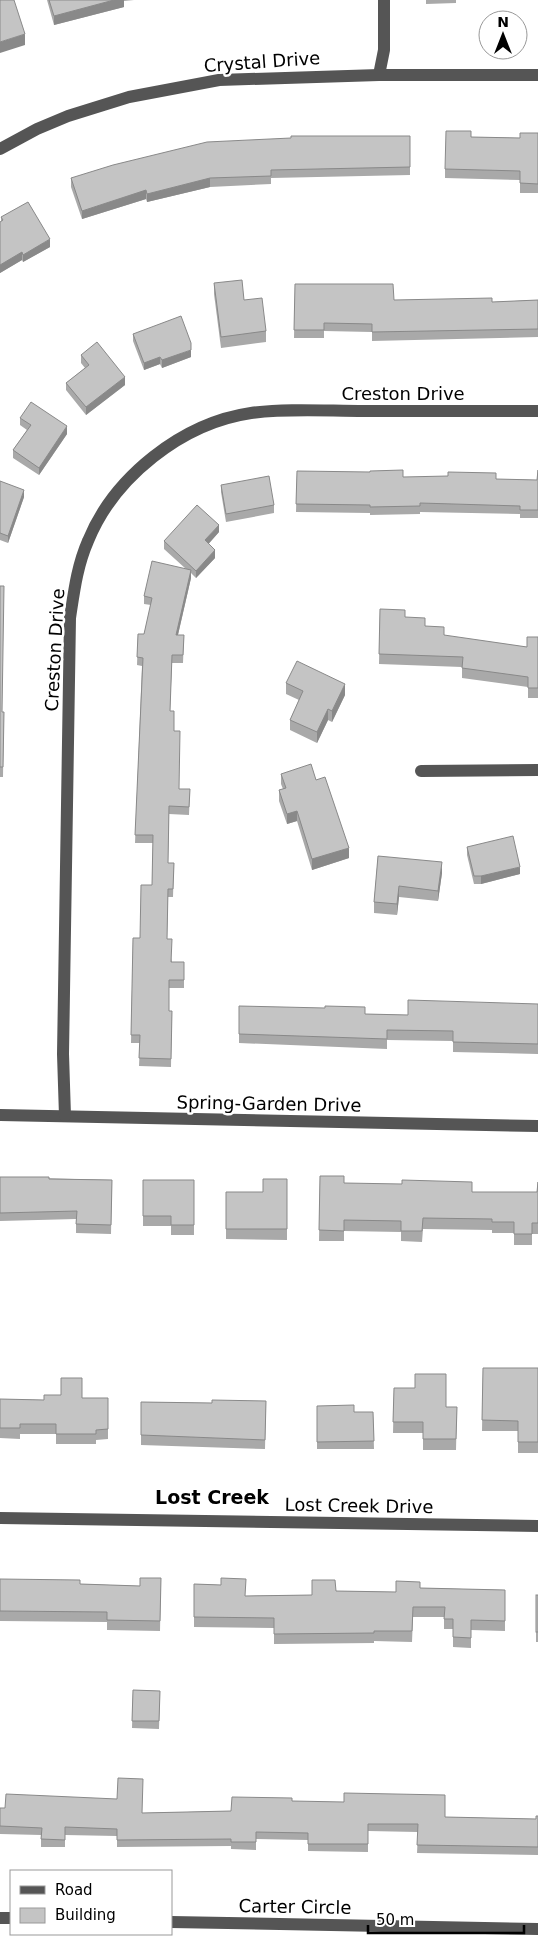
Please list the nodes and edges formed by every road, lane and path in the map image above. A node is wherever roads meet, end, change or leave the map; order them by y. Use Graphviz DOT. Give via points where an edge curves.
graph roads {
  1 [pos="384,0"];
  2 [pos="379,75"];
  3 [pos="538,75"];
  4 [pos="0,149"];
  5 [pos="538,411"];
  6 [pos="421,770"];
  7 [pos="538,770"];
  8 [pos="0,1115"];
  9 [pos="65,1116"];
  10 [pos="538,1126"];
  11 [pos="0,1518"];
  12 [pos="538,1526"];
  13 [pos="172,1922"];
  14 [pos="538,1929"];
  1 -- 2 [label="street" via="384,50"];
  2 -- 3 [label="street, Crystal Drive"];
  2 -- 4 [label="street, Crystal Drive" via="219,80 129,97 68,116"];
  5 -- 9 [label="street, Creston Drive" via="279,411 234,417 198,430 160,451 119,489 98,518 77,576 70,618 63,1054"];
  6 -- 7 [label="street"];
  8 -- 9 [label="street, Spring-Garden Drive"];
  9 -- 10 [label="street, Spring-Garden Drive"];
  11 -- 12 [label="street, Lost Creek Drive"];
  13 -- 14 [label="street, Carter Circle"];
}
